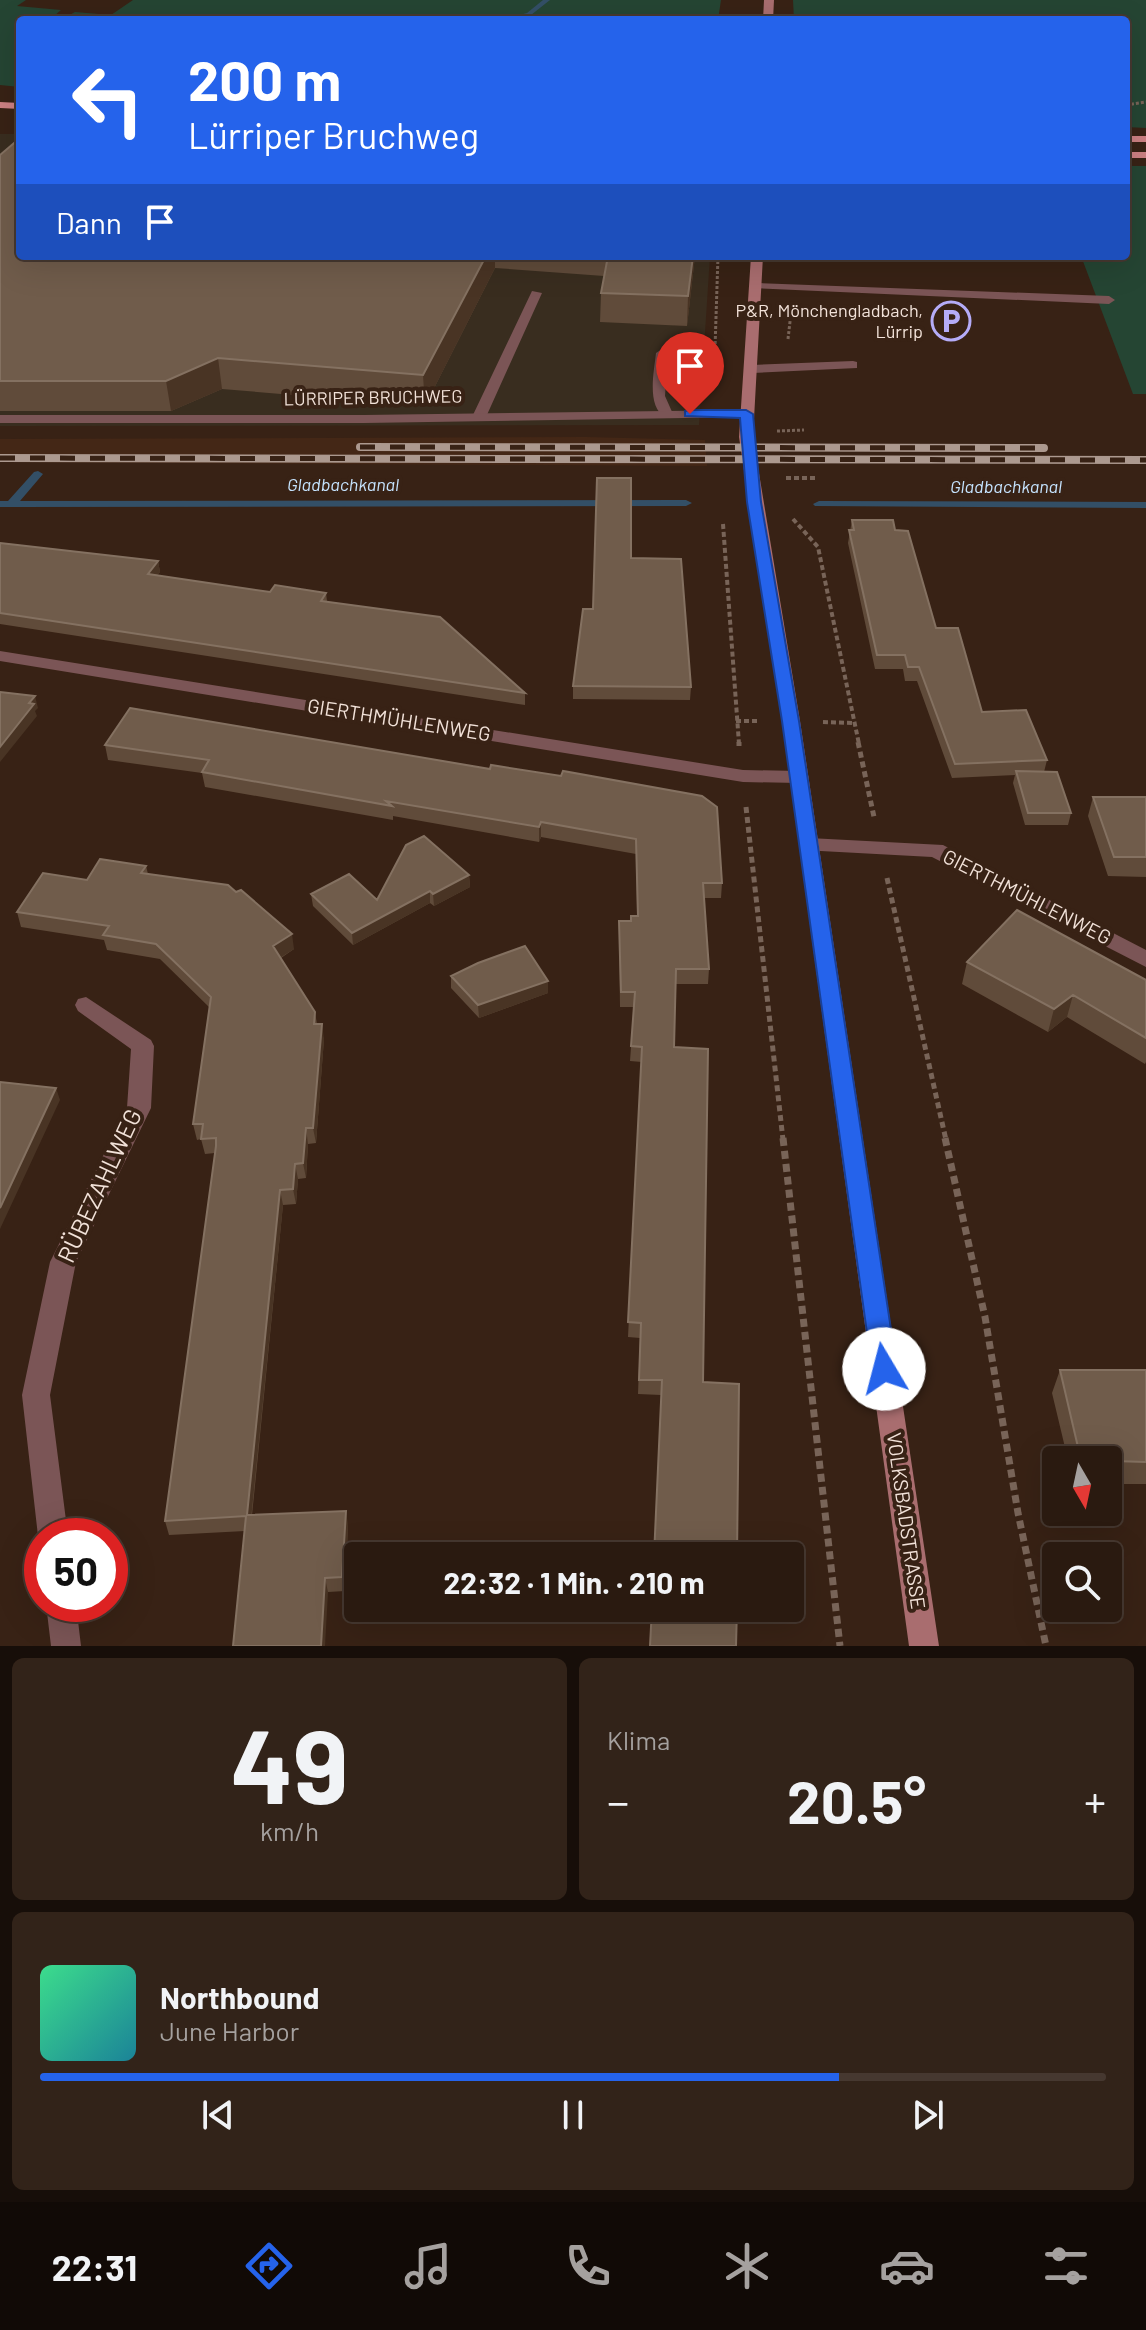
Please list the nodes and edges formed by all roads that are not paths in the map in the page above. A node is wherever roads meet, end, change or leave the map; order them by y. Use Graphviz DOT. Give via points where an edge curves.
graph roads {
  1 [pos="757,260"];
  2 [pos="756,286"];
  3 [pos="536,293"];
  4 [pos="1109,300"];
  5 [pos="662,353"];
  6 [pos="853,365"];
  7 [pos="752,369"];
  8 [pos="666,414"];
  9 [pos="746,414"];
  10 [pos="479,417"];
  11 [pos="0,419"];
  12 [pos="0,656"];
  13 [pos="799,777"];
  14 [pos="809,845"];
  15 [pos="1146,959"];
  16 [pos="86,1005"];
  17 [pos="51,1518"];
  18 [pos="63,1622"];
  19 [pos="66,1646"];
  20 [pos="924,1646"];
  1 -- 2 [label="main road, VOLKSBADSTRASSE"];
  2 -- 4 [label="lane"];
  2 -- 7 [label="main road, VOLKSBADSTRASSE"];
  3 -- 10 [label="lane"];
  5 -- 8 [label="lane" via="659,396"];
  6 -- 7 [label="lane"];
  7 -- 9 [label="main road, VOLKSBADSTRASSE"];
  8 -- 9 [label="street, LÜRRIPER BRUCHWEG"];
  8 -- 10 [label="street, LÜRRIPER BRUCHWEG"];
  9 -- 13 [label="main road, VOLKSBADSTRASSE" via="754,502"];
  10 -- 11 [label="street, LÜRRIPER BRUCHWEG"];
  12 -- 13 [label="street, GIERTHMÜHLENWEG" via="743,776"];
  13 -- 14 [label="main road, VOLKSBADSTRASSE"];
  14 -- 15 [label="street, GIERTHMÜHLENWEG" via="936,850"];
  14 -- 20 [label="main road, VOLKSBADSTRASSE"];
  16 -- 17 [label="street, RÜBEZAHLWEG" via="143,1046 139,1108 63,1262 36,1395"];
  18 -- 19 [label="street"];
}
